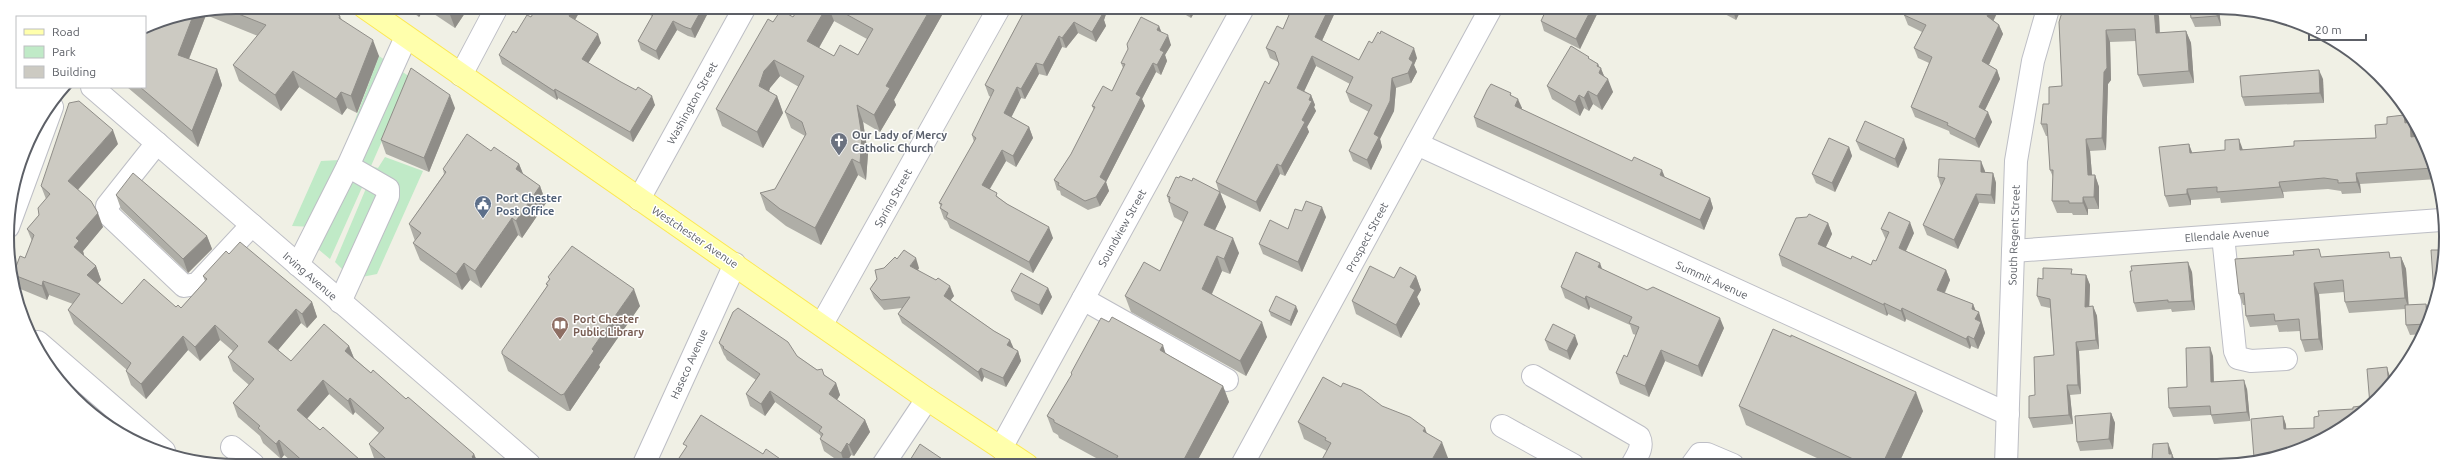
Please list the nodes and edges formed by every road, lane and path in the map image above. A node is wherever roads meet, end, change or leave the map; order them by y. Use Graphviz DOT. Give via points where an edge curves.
graph roads {
  1 [pos="374,14"];
  2 [pos="493,14"];
  3 [pos="742,14"];
  4 [pos="996,14"];
  5 [pos="1240,14"];
  6 [pos="1488,14"];
  7 [pos="2047,14"];
  8 [pos="406,37"];
  9 [pos="461,75"];
  10 [pos="93,88"];
  11 [pos="48,119"];
  12 [pos="157,143"];
  13 [pos="1417,144"];
  14 [pos="348,166"];
  15 [pos="638,199"];
  16 [pos="16,204"];
  17 [pos="2439,220"];
  18 [pos="252,225"];
  19 [pos="2223,236"];
  20 [pos="2013,251"];
  21 [pos="735,264"];
  22 [pos="298,265"];
  23 [pos="1082,299"];
  24 [pos="340,302"];
  25 [pos="822,324"];
  26 [pos="43,346"];
  27 [pos="2286,359"];
  28 [pos="1533,376"];
  29 [pos="1227,380"];
  30 [pos="927,399"];
  31 [pos="2008,414"];
  32 [pos="1502,426"];
  33 [pos="155,444"];
  34 [pos="232,447"];
  35 [pos="1001,448"];
  36 [pos="247,459"];
  37 [pos="523,459"];
  38 [pos="646,459"];
  39 [pos="886,459"];
  40 [pos="1018,459"];
  41 [pos="1245,459"];
  42 [pos="1562,459"];
  43 [pos="1635,459"];
  44 [pos="1696,459"];
  45 [pos="1719,459"];
  46 [pos="2006,459"];
  1 -- 8 [label="main road, Westchester Avenue"];
  2 -- 9 [label="street"];
  3 -- 15 [label="street, Washington Street"];
  4 -- 25 [label="street, Spring Street"];
  5 -- 23 [label="street, Soundview Street"];
  6 -- 13 [label="street, Prospect Street"];
  7 -- 20 [label="street, South Regent Street" via="2033,62 2016,161"];
  8 -- 9 [label="main road, Westchester Avenue"];
  8 -- 14 [label="street"];
  9 -- 15 [label="main road, Westchester Avenue"];
  10 -- 12 [label="street, Irving Avenue"];
  11 -- 16 [label="street"];
  12 -- 18 [label="street, Irving Avenue"];
  12 -- 18 [label="street" via="108,206 109,215 184,286 197,284"];
  13 -- 31 [label="street, Summit Avenue"];
  13 -- 41 [label="street, Prospect Street"];
  14 -- 22 [label="street"];
  14 -- 24 [label="street" via="388,189 388,196"];
  15 -- 21 [label="main road, Westchester Avenue"];
  17 -- 19 [label="street, Ellendale Avenue"];
  18 -- 22 [label="street, Irving Avenue"];
  19 -- 20 [label="street, Ellendale Avenue"];
  19 -- 27 [label="street" via="2234,351 2238,358 2251,361"];
  20 -- 31 [label="street, South Regent Street"];
  21 -- 25 [label="main road, Westchester Avenue"];
  21 -- 38 [label="street, Haseco Avenue"];
  22 -- 24 [label="street, Irving Avenue"];
  23 -- 29 [label="street"];
  23 -- 35 [label="street, Soundview Street"];
  24 -- 37 [label="street, Irving Avenue"];
  25 -- 30 [label="main road, Westchester Avenue"];
  26 -- 33 [label="street"];
  28 -- 43 [label="street" via="1639,437 1642,443"];
  30 -- 35 [label="main road, Westchester Avenue"];
  30 -- 39 [label="street"];
  31 -- 46 [label="street, South Regent Street"];
  32 -- 42 [label="street"];
  34 -- 36 [label="street"];
  35 -- 40 [label="main road, Westchester Avenue"];
  44 -- 45 [label="street" via="1700,454 1707,454"];
}
